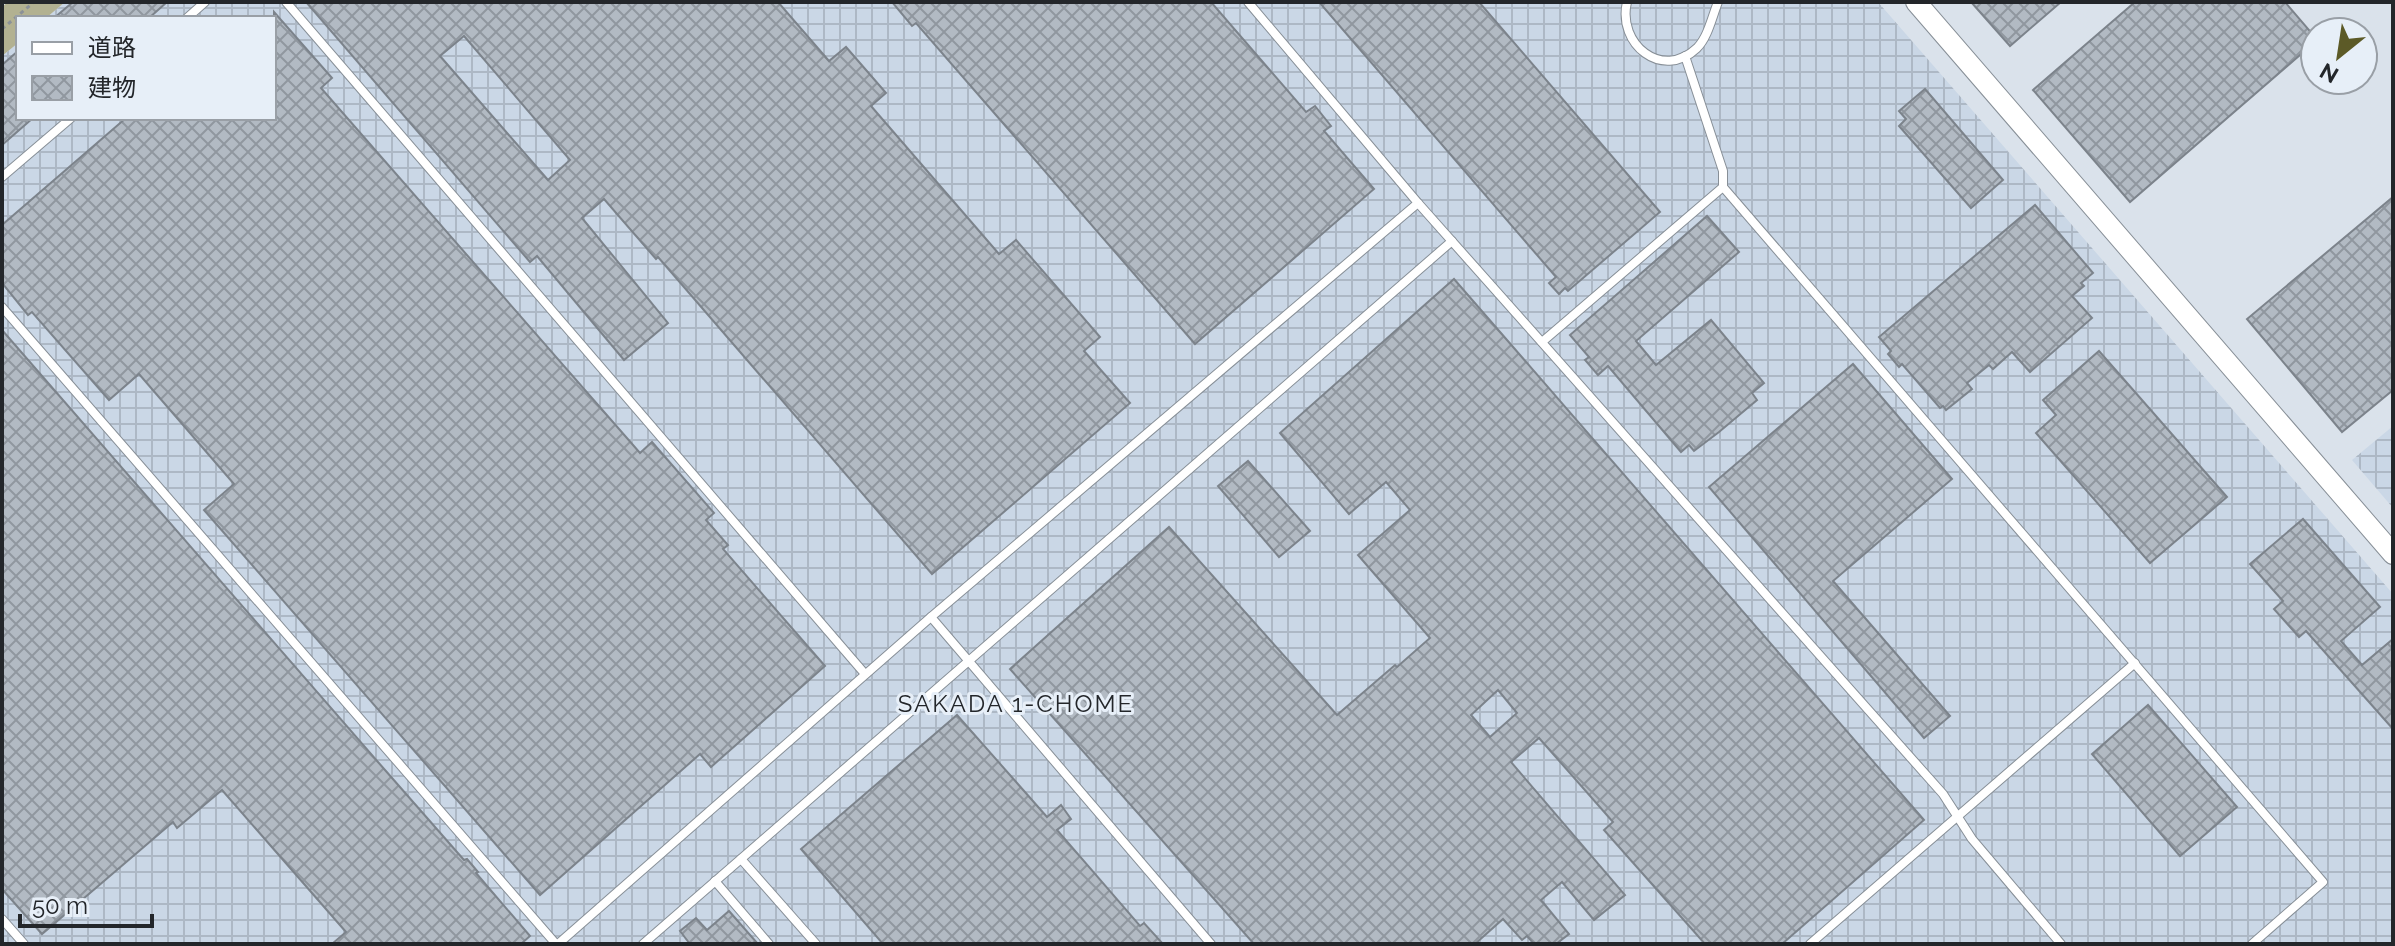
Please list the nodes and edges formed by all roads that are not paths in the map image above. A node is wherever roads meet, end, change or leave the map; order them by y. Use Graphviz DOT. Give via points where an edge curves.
graph roads {
  1 [pos="205,2"];
  2 [pos="286,2"];
  3 [pos="1248,2"];
  4 [pos="1627,2"];
  5 [pos="1718,2"];
  6 [pos="1916,2"];
  7 [pos="189,16"];
  8 [pos="1685,56"];
  9 [pos="69,120"];
  10 [pos="2,177"];
  11 [pos="1723,187"];
  12 [pos="1418,203"];
  13 [pos="1452,241"];
  14 [pos="2,307"];
  15 [pos="1542,342"];
  16 [pos="2393,554"];
  17 [pos="931,617"];
  18 [pos="969,661"];
  19 [pos="2135,663"];
  20 [pos="865,674"];
  21 [pos="1958,815"];
  22 [pos="741,859"];
  23 [pos="715,881"];
  24 [pos="2,919"];
  25 [pos="24,944"];
  26 [pos="557,944"];
  27 [pos="643,944"];
  28 [pos="769,944"];
  29 [pos="816,944"];
  30 [pos="1211,944"];
  31 [pos="1810,944"];
  32 [pos="2061,944"];
  33 [pos="2252,944"];
  1 -- 7 [label="lane"];
  2 -- 20 [label="lane"];
  3 -- 12 [label="lane"];
  4 -- 8 [label="lane" via="1626,31 1643,53 1656,59"];
  5 -- 8 [label="lane" via="1705,37"];
  6 -- 16 [label="street"];
  8 -- 11 [label="lane" via="1723,171"];
  9 -- 10 [label="lane"];
  11 -- 15 [label="lane"];
  11 -- 19 [label="lane"];
  12 -- 13 [label="lane"];
  12 -- 17 [label="lane"];
  13 -- 15 [label="lane"];
  13 -- 18 [label="lane"];
  14 -- 26 [label="lane"];
  15 -- 21 [label="lane"];
  17 -- 18 [label="lane"];
  17 -- 20 [label="lane"];
  18 -- 22 [label="lane"];
  18 -- 30 [label="lane"];
  19 -- 21 [label="lane"];
  19 -- 33 [label="lane" via="2323,882"];
  20 -- 26 [label="lane"];
  21 -- 31 [label="lane"];
  21 -- 32 [label="lane" via="1972,839"];
  22 -- 23 [label="lane"];
  22 -- 29 [label="lane"];
  23 -- 27 [label="lane"];
  23 -- 28 [label="lane"];
  24 -- 25 [label="lane"];
}
